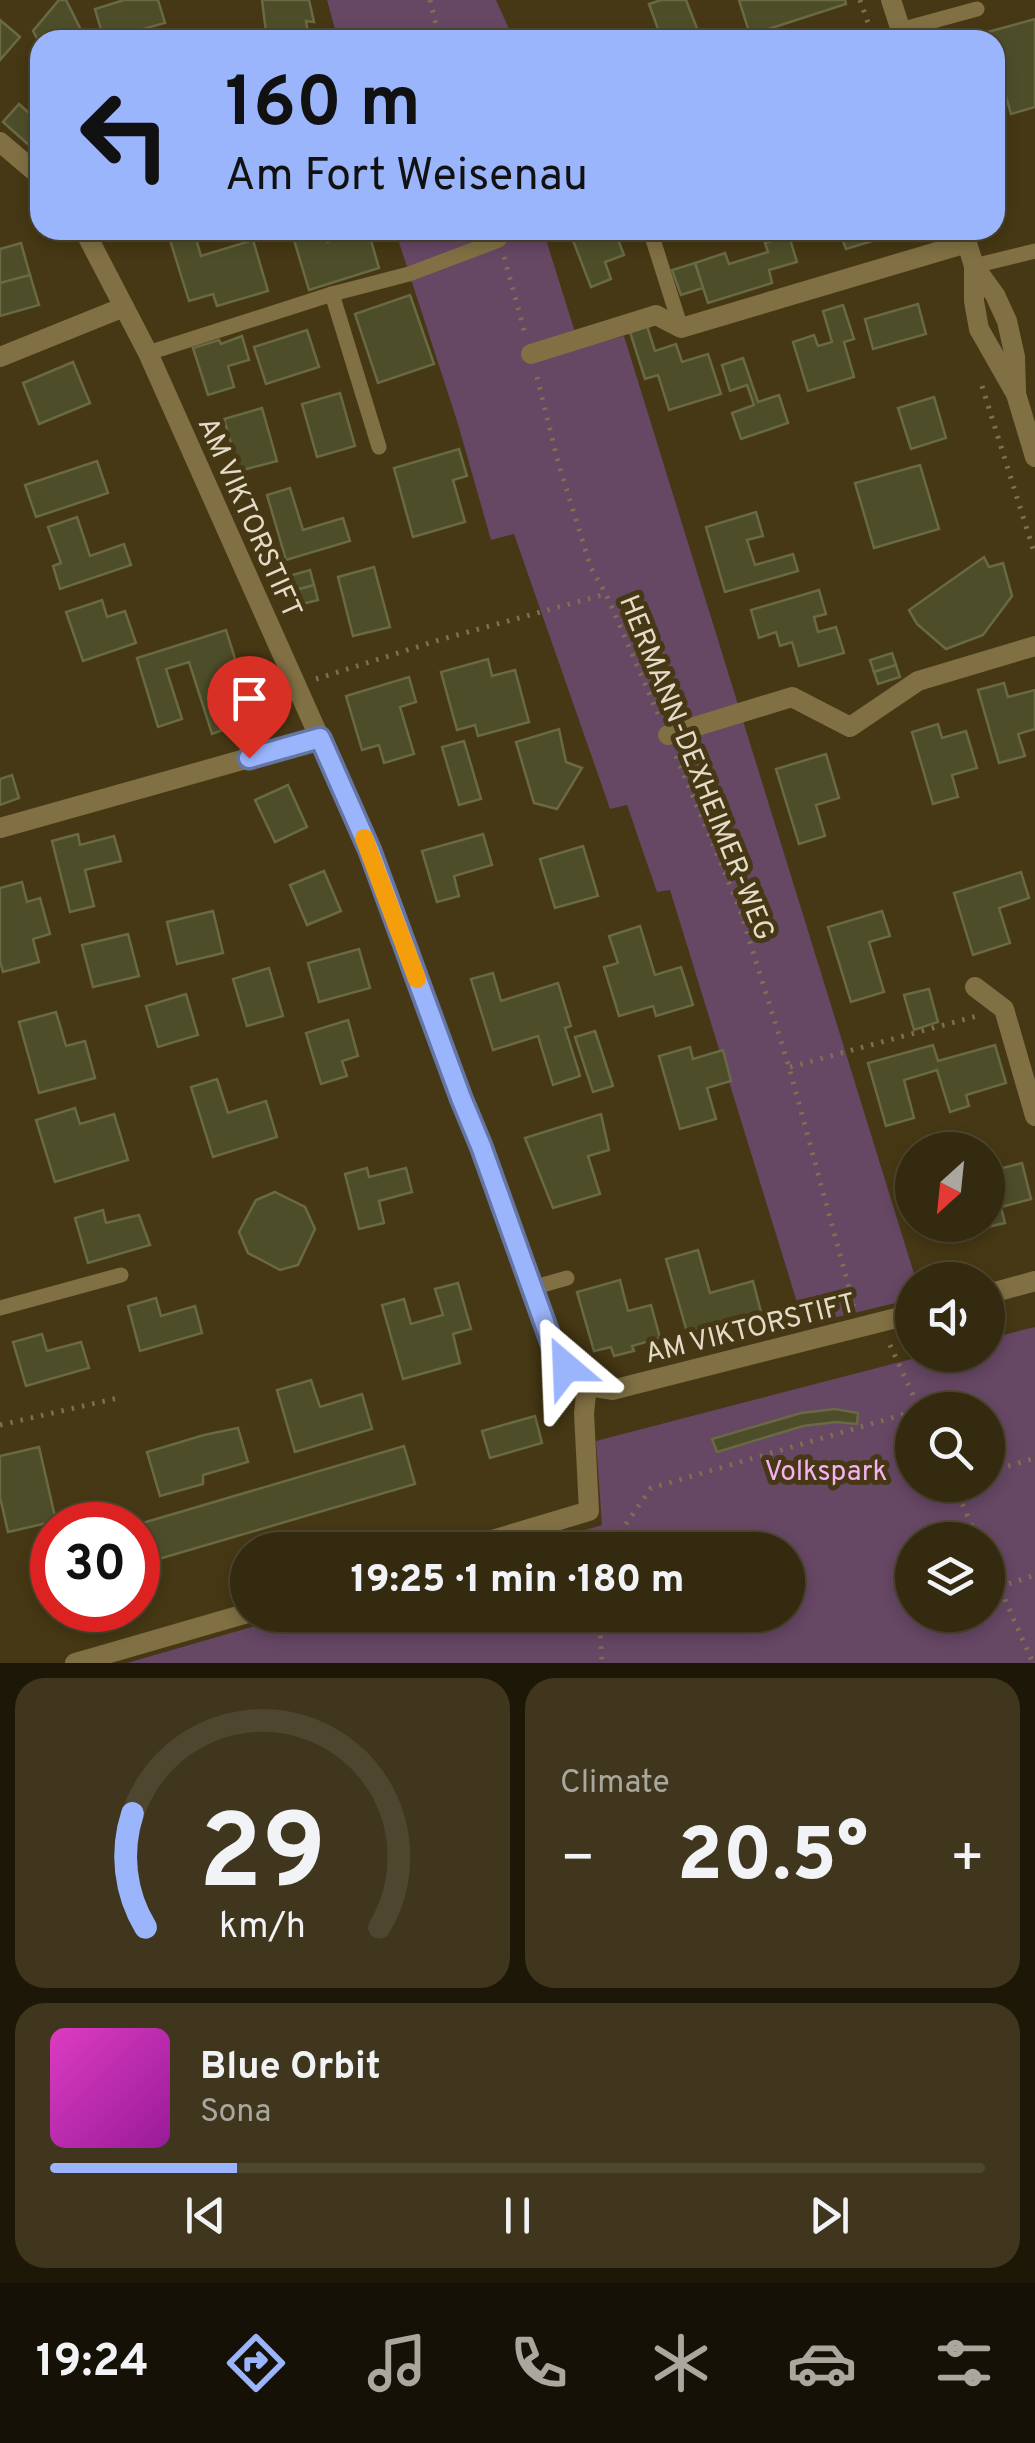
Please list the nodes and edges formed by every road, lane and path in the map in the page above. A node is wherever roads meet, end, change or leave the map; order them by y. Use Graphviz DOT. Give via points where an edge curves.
graph roads {
  1 [pos="430,0"];
  2 [pos="860,0"];
  3 [pos="890,0"];
  4 [pos="977,9"];
  5 [pos="438,30"];
  6 [pos="870,30"];
  7 [pos="900,30"];
  8 [pos="916,30"];
  9 [pos="0,142"];
  10 [pos="30,168"];
  11 [pos="89,240"];
  12 [pos="499,240"];
  13 [pos="653,240"];
  14 [pos="955,240"];
  15 [pos="965,240"];
  16 [pos="1035,251"];
  17 [pos="974,266"];
  18 [pos="332,294"];
  19 [pos="124,306"];
  20 [pos="681,328"];
  21 [pos="148,354"];
  22 [pos="531,354"];
  23 [pos="0,357"];
  24 [pos="977,370"];
  25 [pos="380,447"];
  26 [pos="1035,456"];
  27 [pos="1035,555"];
  28 [pos="606,594"];
  29 [pos="1035,646"];
  30 [pos="306,682"];
  31 [pos="668,735"];
  32 [pos="320,738"];
  33 [pos="0,828"];
  34 [pos="975,988"];
  35 [pos="1004,1009"];
  36 [pos="789,1067"];
  37 [pos="1035,1116"];
  38 [pos="121,1275"];
  39 [pos="567,1278"];
  40 [pos="1035,1282"];
  41 [pos="532,1288"];
  42 [pos="1005,1290"];
  43 [pos="0,1308"];
  44 [pos="895,1318"];
  45 [pos="859,1322"];
  46 [pos="888,1339"];
  47 [pos="588,1386"];
  48 [pos="910,1392"];
  49 [pos="118,1398"];
  50 [pos="895,1417"];
  51 [pos="0,1425"];
  52 [pos="1035,1458"];
  53 [pos="1005,1467"];
  54 [pos="519,1532"];
  55 [pos="620,1532"];
  56 [pos="1035,1575"];
  57 [pos="1005,1586"];
  58 [pos="1005,1601"];
  59 [pos="230,1618"];
  60 [pos="599,1632"];
  61 [pos="75,1663"];
  62 [pos="602,1663"];
  63 [pos="1034,1663"];
  1 -- 5 [label="path"];
  2 -- 6 [label="path"];
  3 -- 7 [label="street"];
  4 -- 8 [label="lane"];
  9 -- 10 [label="street"];
  11 -- 19 [label="street, AM VIKTORSTIFT"];
  12 -- 18 [label="lane"];
  12 -- 22 [label="path, HERMANN-DEXHEIMER-WEG"];
  13 -- 20 [label="lane"];
  14 -- 20 [label="street"];
  15 -- 17 [label="street"];
  16 -- 17 [label="lane"];
  17 -- 26 [label="street" via="979,329 1016,394"];
  18 -- 21 [label="lane"];
  18 -- 25 [label="lane"];
  19 -- 21 [label="street, AM VIKTORSTIFT"];
  19 -- 23 [label="street"];
  20 -- 22 [label="street" via="656,316"];
  21 -- 32 [label="street, AM VIKTORSTIFT"];
  22 -- 28 [label="path, HERMANN-DEXHEIMER-WEG" via="591,568"];
  24 -- 27 [label="path"];
  28 -- 30 [label="path"];
  28 -- 31 [label="path, HERMANN-DEXHEIMER-WEG"];
  29 -- 31 [label="street" via="918,681 850,727 792,698"];
  31 -- 36 [label="path, HERMANN-DEXHEIMER-WEG" via="739,908"];
  32 -- 33 [label="street"];
  32 -- 41 [label="street, AM VIKTORSTIFT" via="370,851"];
  34 -- 35 [label="street"];
  35 -- 36 [label="path"];
  35 -- 37 [label="street"];
  36 -- 45 [label="path, HERMANN-DEXHEIMER-WEG"];
  38 -- 43 [label="lane"];
  39 -- 41 [label="lane"];
  40 -- 42 [label="street"];
  41 -- 47 [label="street, AM VIKTORSTIFT" via="551,1341 570,1374"];
  44 -- 47 [label="street, AM VIKTORSTIFT" via="612,1390"];
  46 -- 48 [label="path"];
  47 -- 54 [label="street" via="589,1511"];
  49 -- 51 [label="path"];
  50 -- 55 [label="path" via="651,1488"];
  52 -- 53 [label="path"];
  56 -- 57 [label="path"];
  58 -- 63 [label="path"];
  59 -- 61 [label="street"];
  60 -- 62 [label="path"];
}
